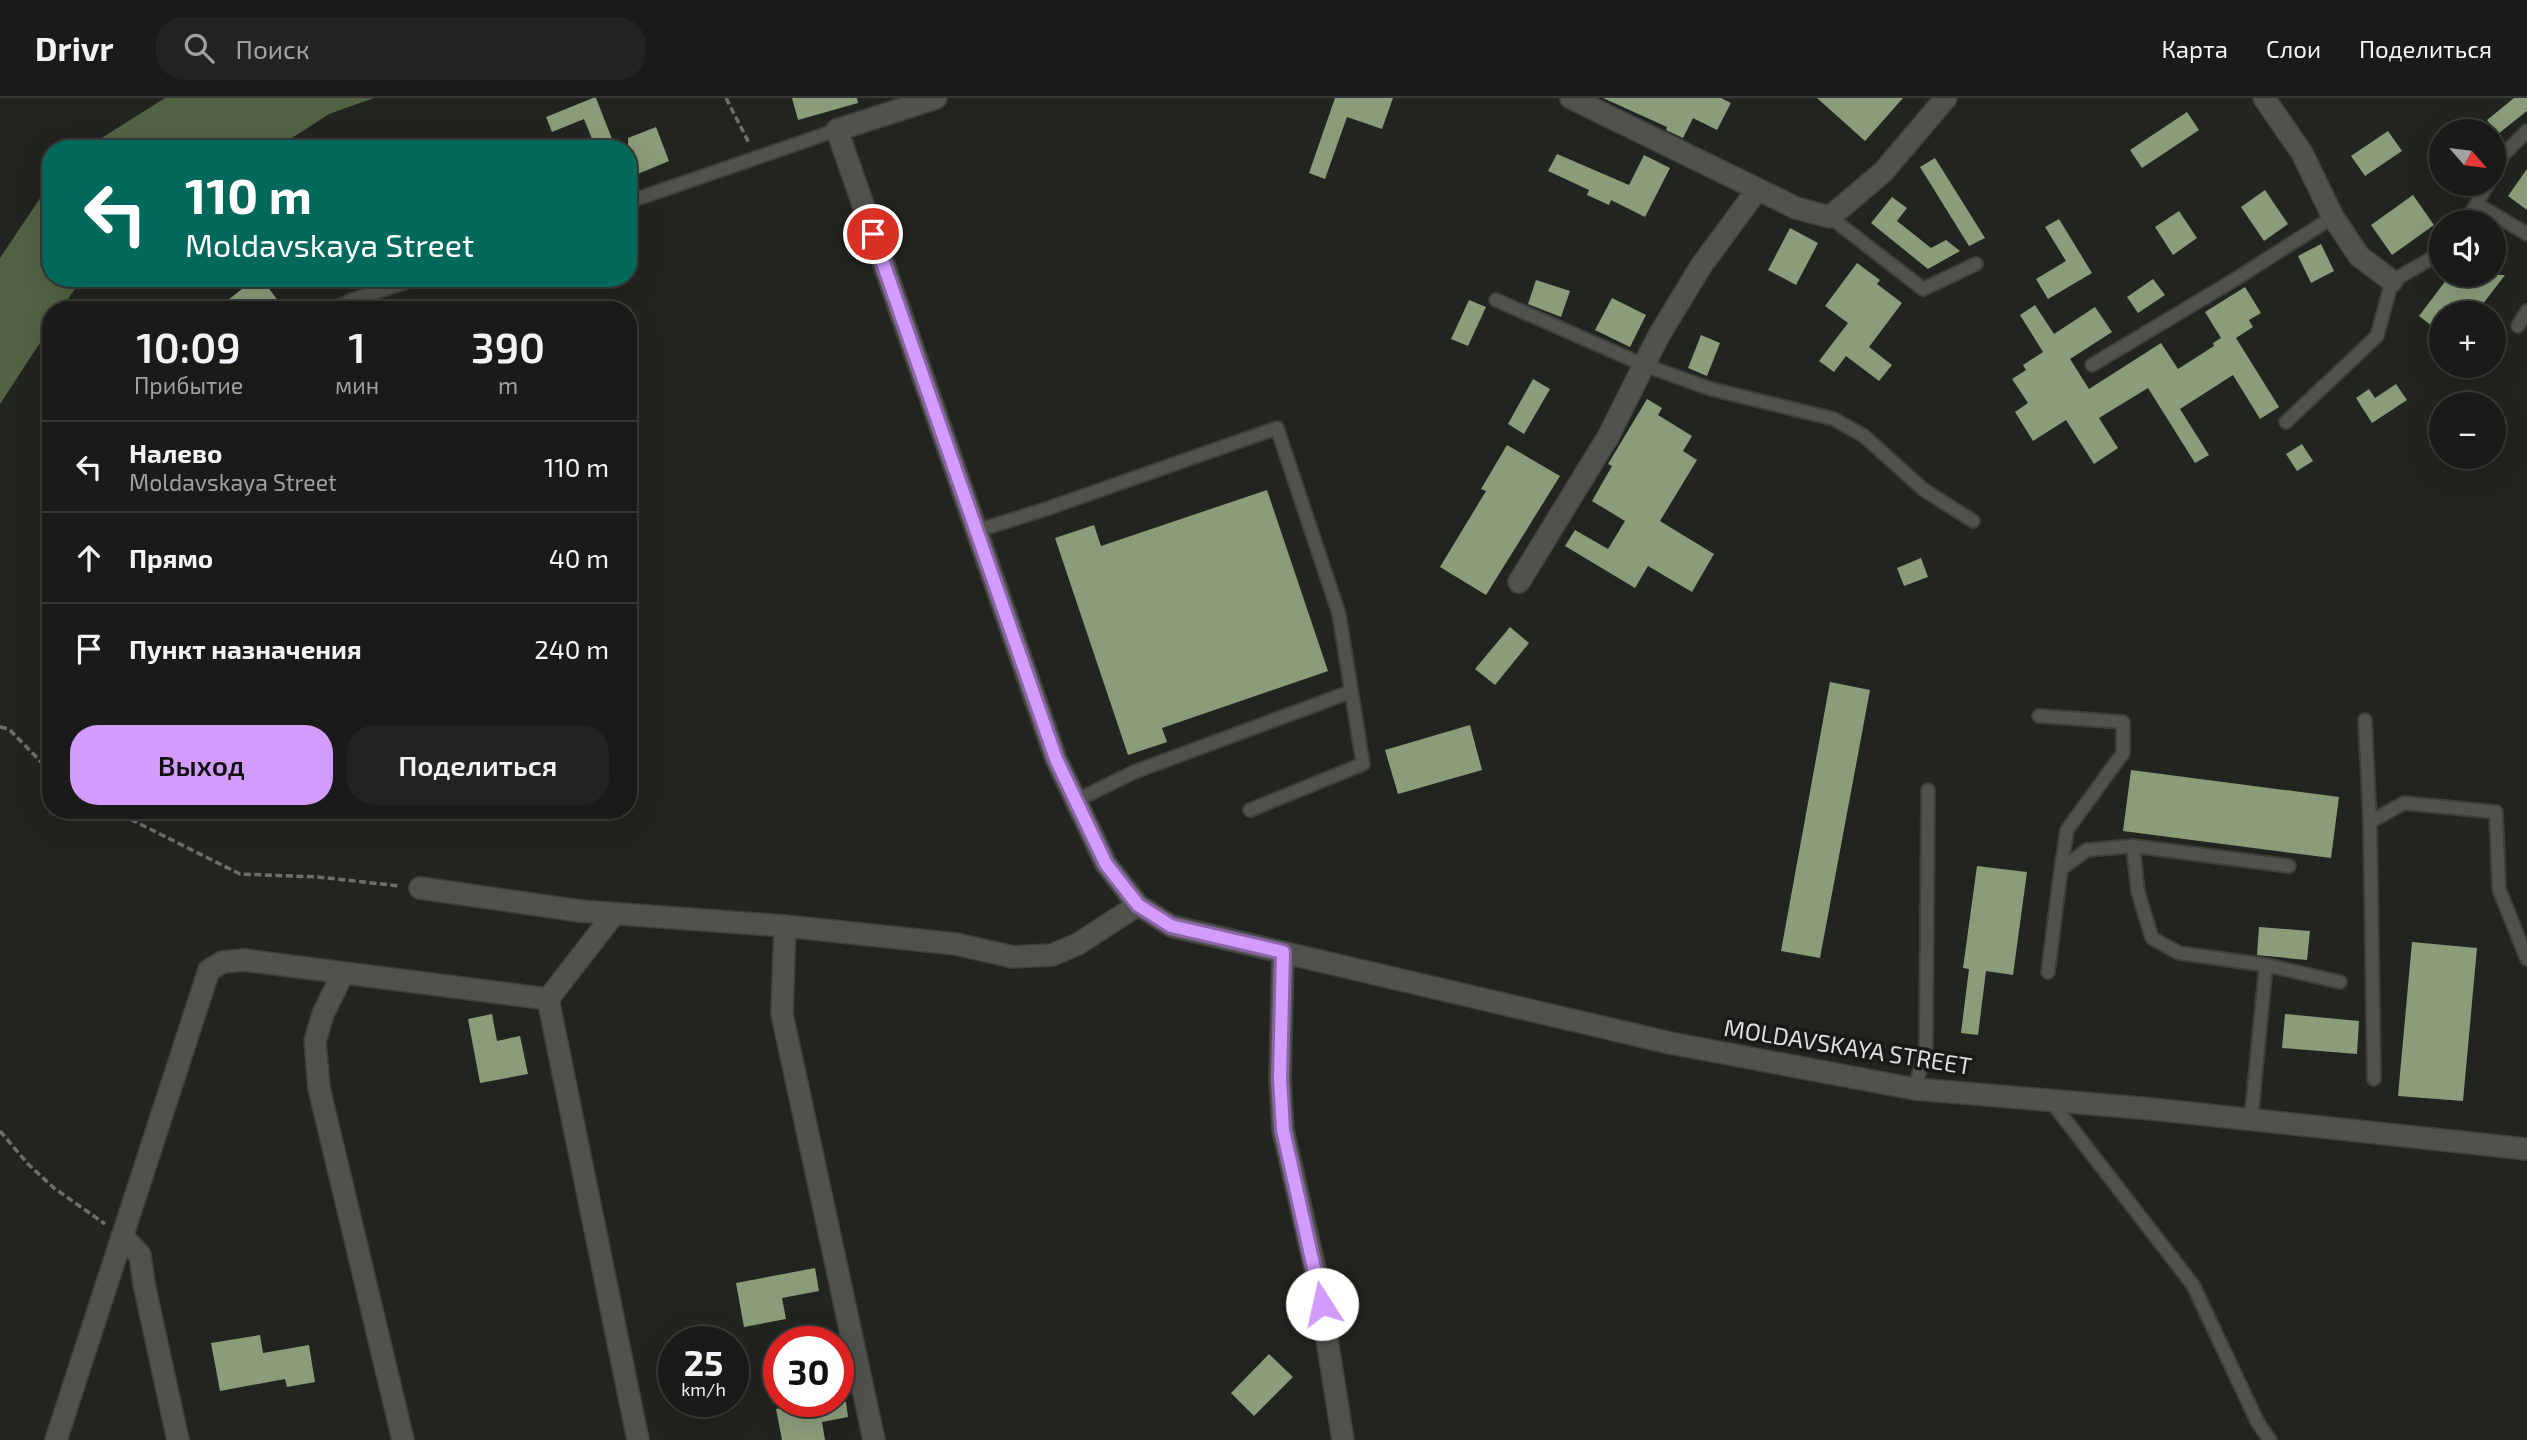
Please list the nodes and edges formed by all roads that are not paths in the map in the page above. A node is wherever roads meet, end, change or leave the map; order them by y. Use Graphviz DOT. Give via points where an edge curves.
graph roads {
  1 [pos="936,98"];
  2 [pos="1572,98"];
  3 [pos="1946,98"];
  4 [pos="2264,98"];
  5 [pos="837,130"];
  6 [pos="2527,131"];
  7 [pos="2506,152"];
  8 [pos="1758,190"];
  9 [pos="2481,196"];
  10 [pos="637,199"];
  11 [pos="2477,204"];
  12 [pos="2473,210"];
  13 [pos="1830,217"];
  14 [pos="2333,217"];
  15 [pos="2527,234"];
  16 [pos="2429,260"];
  17 [pos="1976,264"];
  18 [pos="2392,281"];
  19 [pos="391,287"];
  20 [pos="1496,300"];
  21 [pos="350,301"];
  22 [pos="2527,311"];
  23 [pos="2518,326"];
  24 [pos="1644,365"];
  25 [pos="2092,365"];
  26 [pos="2286,422"];
  27 [pos="1973,521"];
  28 [pos="976,531"];
  29 [pos="1519,582"];
  30 [pos="1350,692"];
  31 [pos="2039,716"];
  32 [pos="2365,720"];
  33 [pos="1928,790"];
  34 [pos="1075,801"];
  35 [pos="1250,810"];
  36 [pos="2370,822"];
  37 [pos="2133,846"];
  38 [pos="2289,866"];
  39 [pos="2061,869"];
  40 [pos="420,888"];
  41 [pos="1138,905"];
  42 [pos="614,914"];
  43 [pos="785,926"];
  44 [pos="1283,952"];
  45 [pos="2527,959"];
  46 [pos="2266,965"];
  47 [pos="343,972"];
  48 [pos="2048,972"];
  49 [pos="2340,982"];
  50 [pos="548,999"];
  51 [pos="2374,1079"];
  52 [pos="1915,1089"];
  53 [pos="2050,1100"];
  54 [pos="2251,1120"];
  55 [pos="2527,1137"];
  56 [pos="2527,1149"];
  57 [pos="122,1236"];
  58 [pos="56,1440"];
  59 [pos="178,1440"];
  60 [pos="403,1440"];
  61 [pos="638,1440"];
  62 [pos="874,1440"];
  63 [pos="1343,1440"];
  64 [pos="2270,1440"];
  1 -- 5 [label="street"];
  2 -- 8 [label="street"];
  3 -- 13 [label="street" via="1883,172"];
  4 -- 14 [label="street" via="2302,153"];
  5 -- 10 [label="lane"];
  5 -- 28 [label="street, MOLDAVSKAYA STREET"];
  6 -- 7 [label="lane"];
  8 -- 13 [label="street" via="1796,208"];
  8 -- 24 [label="street" via="1702,267"];
  9 -- 11 [label="lane"];
  11 -- 12 [label="lane"];
  11 -- 15 [label="lane"];
  13 -- 17 [label="lane" via="1923,289"];
  14 -- 18 [label="street" via="2359,256"];
  14 -- 25 [label="lane"];
  16 -- 18 [label="lane"];
  18 -- 26 [label="lane" via="2377,336"];
  19 -- 21 [label="lane"];
  20 -- 24 [label="lane"];
  22 -- 23 [label="lane"];
  24 -- 27 [label="lane" via="1711,389 1834,419 1864,436 1924,490"];
  24 -- 29 [label="street" via="1608,437"];
  28 -- 30 [label="lane" via="1277,428 1339,614"];
  28 -- 34 [label="street, MOLDAVSKAYA STREET"];
  30 -- 34 [label="lane" via="1134,772"];
  30 -- 35 [label="lane" via="1363,764"];
  31 -- 39 [label="lane" via="2123,722 2123,753 2067,830"];
  32 -- 36 [label="lane"];
  33 -- 52 [label="lane" via="1926,1045"];
  34 -- 41 [label="street, MOLDAVSKAYA STREET" via="1106,864"];
  36 -- 45 [label="lane" via="2404,803 2496,812 2498,889"];
  36 -- 51 [label="lane"];
  37 -- 38 [label="lane"];
  37 -- 39 [label="lane" via="2087,850"];
  37 -- 46 [label="lane" via="2138,892 2152,938 2179,953"];
  39 -- 48 [label="lane"];
  40 -- 42 [label="street"];
  41 -- 43 [label="street" via="1078,944 1052,955 1026,957 956,944"];
  41 -- 44 [label="street, MOLDAVSKAYA STREET" via="1171,926"];
  42 -- 43 [label="street"];
  42 -- 50 [label="street"];
  43 -- 62 [label="street" via="782,1014"];
  44 -- 52 [label="street, MOLDAVSKAYA STREET" via="1670,1043"];
  44 -- 63 [label="street" via="1283,1130 1317,1277"];
  46 -- 49 [label="lane"];
  46 -- 54 [label="lane"];
  47 -- 50 [label="street"];
  47 -- 57 [label="street" via="244,960 223,962 209,970"];
  47 -- 60 [label="street" via="315,1041 319,1088"];
  50 -- 61 [label="street"];
  52 -- 53 [label="street, MOLDAVSKAYA STREET"];
  53 -- 54 [label="street, MOLDAVSKAYA STREET"];
  53 -- 64 [label="lane" via="2193,1284"];
  54 -- 56 [label="street, MOLDAVSKAYA STREET"];
  55 -- 56 [label="lane"];
  57 -- 58 [label="street"];
  57 -- 59 [label="street" via="140,1255"];
}
